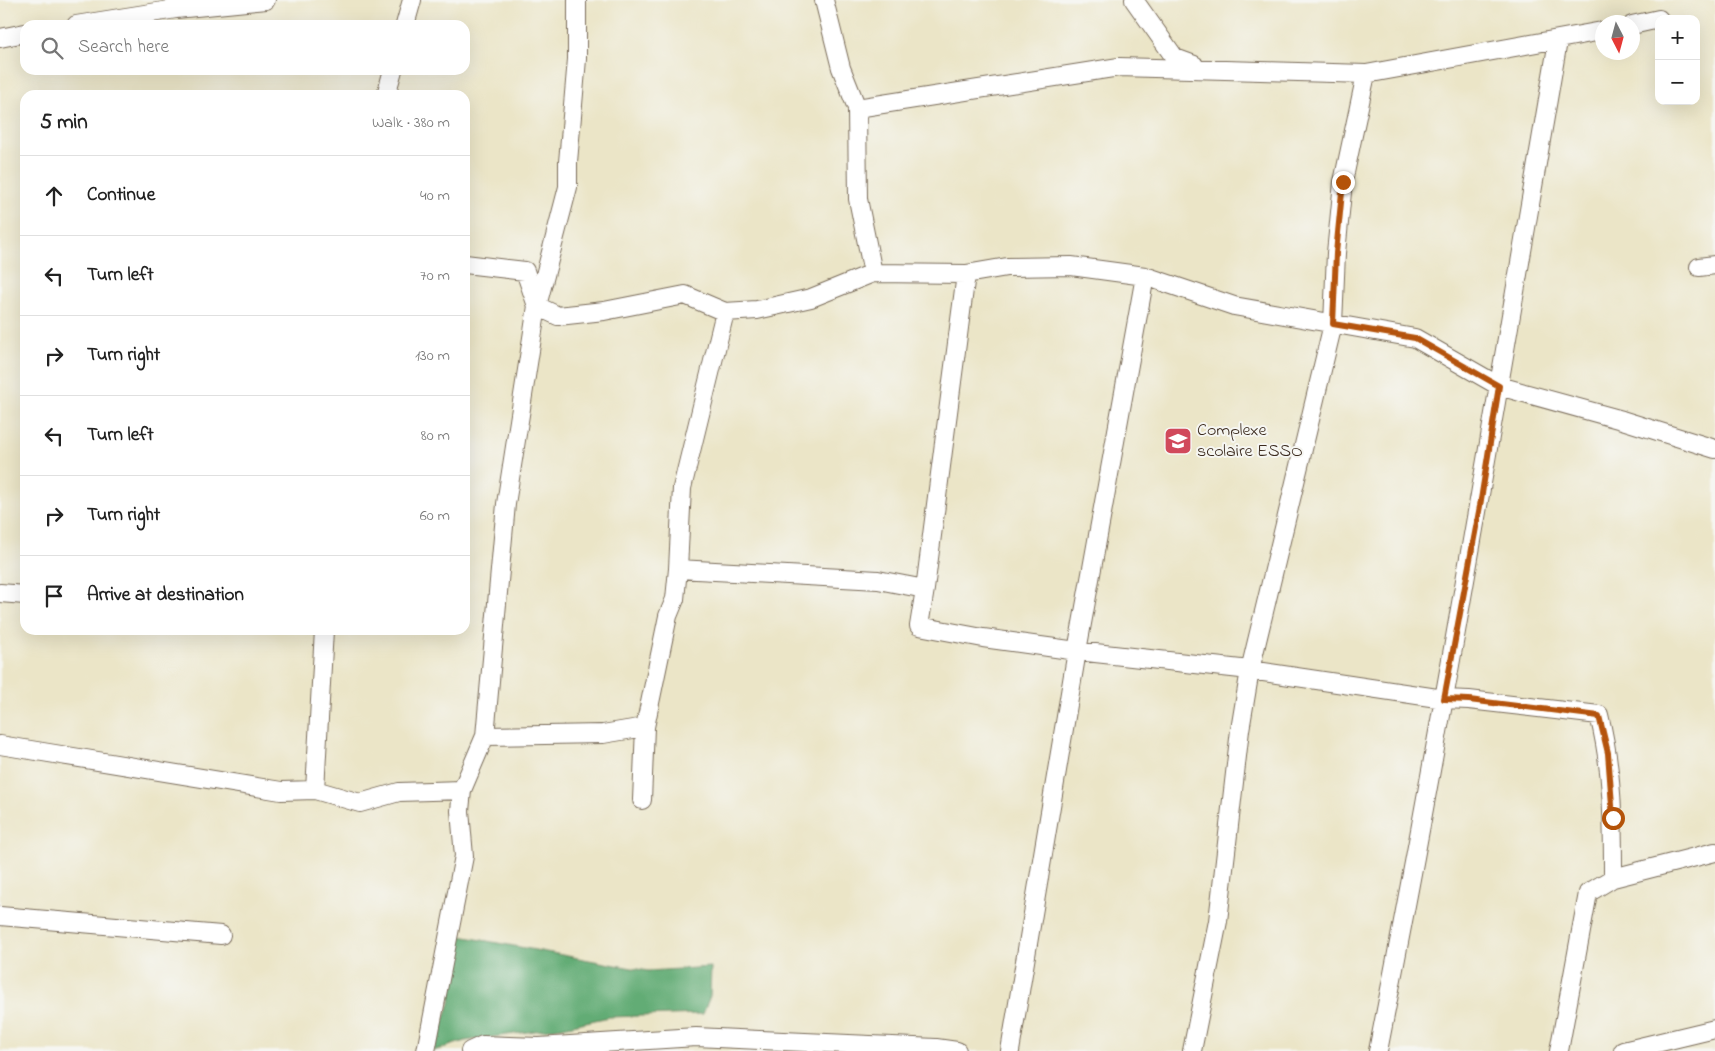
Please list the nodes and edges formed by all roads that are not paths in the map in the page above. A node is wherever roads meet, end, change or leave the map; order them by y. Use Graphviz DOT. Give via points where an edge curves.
graph roads {
  1 [pos="266,0"];
  2 [pos="412,0"];
  3 [pos="577,0"];
  4 [pos="824,0"];
  5 [pos="1134,0"];
  6 [pos="107,20"];
  7 [pos="406,20"];
  8 [pos="1655,21"];
  9 [pos="1640,23"];
  10 [pos="1595,33"];
  11 [pos="20,34"];
  12 [pos="0,38"];
  13 [pos="1558,41"];
  14 [pos="1201,68"];
  15 [pos="1366,74"];
  16 [pos="392,75"];
  17 [pos="387,90"];
  18 [pos="857,108"];
  19 [pos="470,265"];
  20 [pos="872,273"];
  21 [pos="966,274"];
  22 [pos="1145,276"];
  23 [pos="537,306"];
  24 [pos="725,312"];
  25 [pos="1333,324"];
  26 [pos="1499,386"];
  27 [pos="1715,449"];
  28 [pos="678,569"];
  29 [pos="925,589"];
  30 [pos="0,593"];
  31 [pos="20,595"];
  32 [pos="324,635"];
  33 [pos="1077,651"];
  34 [pos="1250,670"];
  35 [pos="1444,699"];
  36 [pos="645,727"];
  37 [pos="485,736"];
  38 [pos="0,745"];
  39 [pos="315,790"];
  40 [pos="462,790"];
  41 [pos="642,800"];
  42 [pos="1715,852"];
  43 [pos="1612,878"];
  44 [pos="0,916"];
  45 [pos="221,935"];
  46 [pos="1715,1029"];
  47 [pos="426,1051"];
  48 [pos="470,1051"];
  49 [pos="957,1051"];
  50 [pos="1010,1051"];
  51 [pos="1192,1051"];
  52 [pos="1378,1051"];
  53 [pos="1559,1051"];
  54 [pos="1623,1051"];
  1 -- 6 [label="street"];
  2 -- 7 [label="street"];
  3 -- 23 [label="street" via="577,59 568,188"];
  4 -- 18 [label="street" via="841,68"];
  5 -- 14 [label="street" via="1175,58"];
  8 -- 9 [label="street"];
  10 -- 13 [label="street"];
  11 -- 12 [label="street"];
  13 -- 15 [label="street"];
  13 -- 26 [label="street"];
  14 -- 15 [label="street"];
  14 -- 18 [label="street" via="1119,67"];
  15 -- 25 [label="street" via="1343,182"];
  16 -- 17 [label="street"];
  18 -- 20 [label="street" via="858,199"];
  19 -- 23 [label="street" via="524,271"];
  20 -- 21 [label="street"];
  20 -- 24 [label="street" via="811,298 757,310"];
  21 -- 22 [label="street" via="1007,266 1071,266"];
  21 -- 29 [label="street"];
  22 -- 25 [label="street" via="1234,306"];
  22 -- 33 [label="street"];
  23 -- 24 [label="street" via="558,316 604,311 685,295"];
  23 -- 37 [label="street" via="506,504"];
  24 -- 28 [label="street" via="682,488"];
  25 -- 26 [label="street" via="1415,338"];
  25 -- 34 [label="street"];
  26 -- 27 [label="street"];
  26 -- 35 [label="street"];
  28 -- 29 [label="street" via="878,580"];
  28 -- 36 [label="street" via="675,599 668,616"];
  29 -- 33 [label="street" via="919,626"];
  30 -- 31 [label="street"];
  32 -- 39 [label="street"];
  33 -- 34 [label="street"];
  33 -- 50 [label="street"];
  34 -- 35 [label="street"];
  34 -- 51 [label="street" via="1218,921"];
  35 -- 43 [label="street" via="1599,716 1608,753 1613,818"];
  35 -- 52 [label="street"];
  36 -- 37 [label="street" via="595,734"];
  36 -- 41 [label="street"];
  37 -- 40 [label="street"];
  38 -- 39 [label="street" via="281,791"];
  39 -- 40 [label="street" via="360,803 399,792"];
  40 -- 47 [label="street" via="460,811 464,856"];
  42 -- 43 [label="street"];
  43 -- 53 [label="street" via="1588,894"];
  44 -- 45 [label="street"];
  46 -- 54 [label="street"];
  48 -- 49 [label="street" via="483,1045 539,1047 696,1037"];
}
